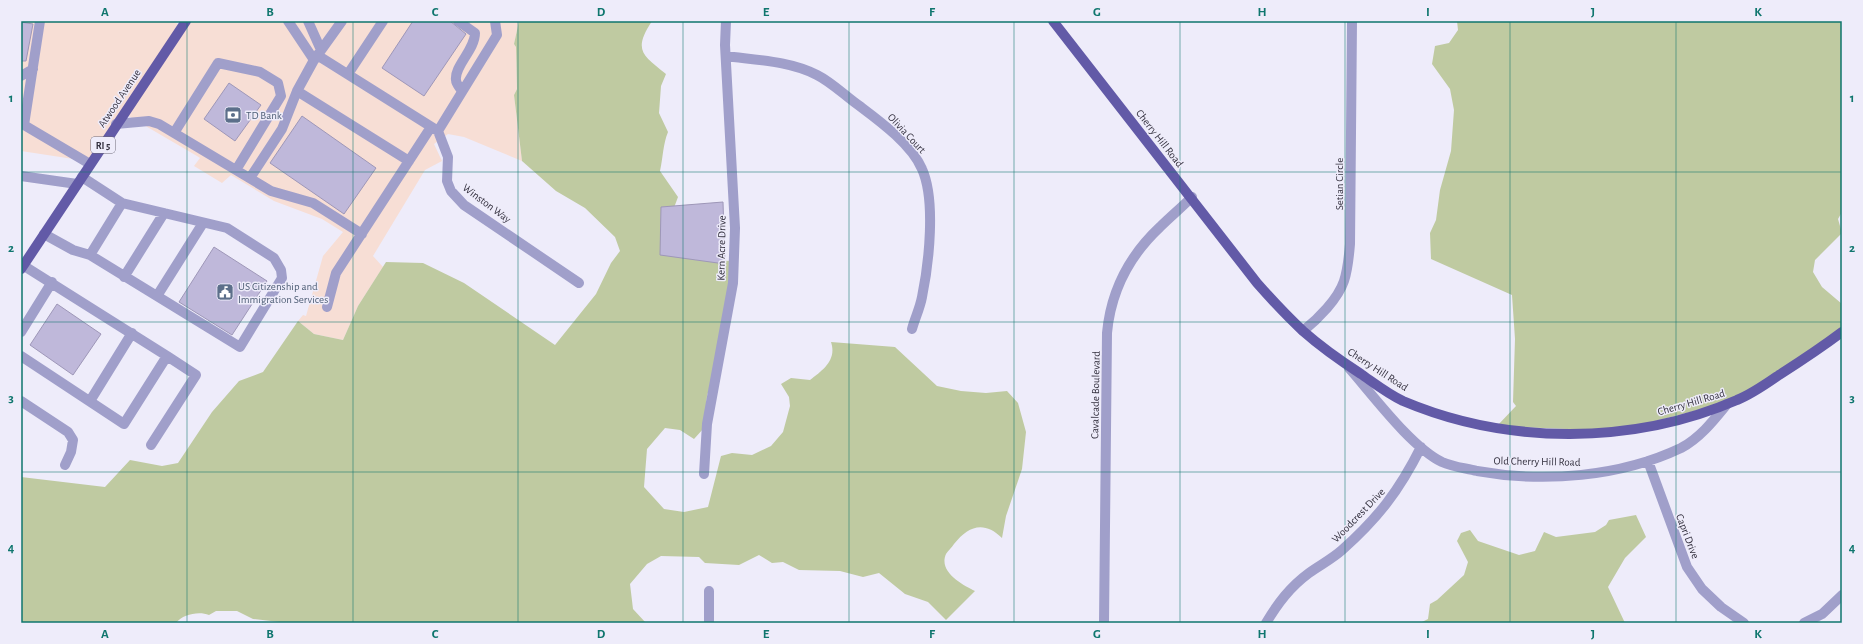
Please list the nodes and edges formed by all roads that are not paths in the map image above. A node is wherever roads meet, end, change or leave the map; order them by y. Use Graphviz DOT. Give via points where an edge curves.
graph roads {
  1 [pos="40,21"];
  2 [pos="186,21"];
  3 [pos="288,21"];
  4 [pos="308,21"];
  5 [pos="342,21"];
  6 [pos="383,21"];
  7 [pos="458,21"];
  8 [pos="495,21"];
  9 [pos="726,21"];
  10 [pos="1053,21"];
  11 [pos="1352,21"];
  12 [pos="318,55"];
  13 [pos="726,56"];
  14 [pos="32,69"];
  15 [pos="348,74"];
  16 [pos="21,76"];
  17 [pos="297,91"];
  18 [pos="462,92"];
  19 [pos="116,124"];
  20 [pos="23,126"];
  21 [pos="434,129"];
  22 [pos="174,133"];
  23 [pos="409,161"];
  24 [pos="90,164"];
  25 [pos="236,170"];
  26 [pos="21,176"];
  27 [pos="250,178"];
  28 [pos="79,181"];
  29 [pos="1192,197"];
  30 [pos="122,203"];
  31 [pos="164,213"];
  32 [pos="203,222"];
  33 [pos="44,234"];
  34 [pos="362,234"];
  35 [pos="90,255"];
  36 [pos="22,266"];
  37 [pos="124,277"];
  38 [pos="52,282"];
  39 [pos="579,283"];
  40 [pos="157,296"];
  41 [pos="327,307"];
  42 [pos="912,329"];
  43 [pos="1303,331"];
  44 [pos="21,332"];
  45 [pos="1842,332"];
  46 [pos="132,333"];
  47 [pos="21,356"];
  48 [pos="167,356"];
  49 [pos="1344,362"];
  50 [pos="21,401"];
  51 [pos="90,401"];
  52 [pos="1727,404"];
  53 [pos="151,445"];
  54 [pos="1420,447"];
  55 [pos="1648,461"];
  56 [pos="65,465"];
  57 [pos="704,474"];
  58 [pos="709,591"];
  59 [pos="1842,595"];
  60 [pos="712,622"];
  61 [pos="1104,623"];
  62 [pos="1266,623"];
  63 [pos="1744,623"];
  64 [pos="1804,623"];
  1 -- 14 [label="street"];
  2 -- 19 [label="main road, Atwood Avenue / RI 5"];
  3 -- 12 [label="street"];
  4 -- 12 [label="street"];
  5 -- 12 [label="street"];
  6 -- 15 [label="street"];
  7 -- 18 [label="street" via="475,33 475,40 457,73 456,81"];
  8 -- 18 [label="street" via="497,35"];
  9 -- 13 [label="street, Kern Acre Drive"];
  10 -- 29 [label="main road, Cherry Hill Road"];
  11 -- 43 [label="street, Setian Circle" via="1350,244 1347,269 1340,292"];
  12 -- 15 [label="street"];
  12 -- 17 [label="street"];
  13 -- 42 [label="street, Olivia Court" via="792,66 819,75 877,119 912,153 922,168 928,188 930,213 926,275 922,299"];
  13 -- 57 [label="street, Kern Acre Drive" via="735,258 732,292 707,424"];
  14 -- 16 [label="street"];
  14 -- 20 [label="street"];
  15 -- 21 [label="street"];
  17 -- 23 [label="street"];
  17 -- 27 [label="street" via="282,129"];
  18 -- 21 [label="street"];
  19 -- 22 [label="street" via="148,121"];
  19 -- 24 [label="main road, Atwood Avenue / RI 5"];
  20 -- 24 [label="street"];
  21 -- 23 [label="street"];
  21 -- 39 [label="street, Winston Way" via="448,157 447,181 451,191 464,205"];
  22 -- 25 [label="street"];
  22 -- 25 [label="street" via="218,63 260,72 278,83 281,96"];
  23 -- 34 [label="street"];
  24 -- 28 [label="main road, Atwood Avenue / RI 5"];
  25 -- 27 [label="street"];
  26 -- 28 [label="street"];
  27 -- 34 [label="street" via="271,191 313,204"];
  28 -- 30 [label="street"];
  28 -- 33 [label="main road, Atwood Avenue / RI 5"];
  29 -- 43 [label="main road, Cherry Hill Road" via="1257,284"];
  29 -- 61 [label="street, Cavalcade Boulevard" via="1160,226 1136,253 1122,276 1111,302 1107,333"];
  30 -- 31 [label="street"];
  30 -- 35 [label="street"];
  31 -- 32 [label="street"];
  31 -- 37 [label="street"];
  32 -- 40 [label="street"];
  32 -- 40 [label="street" via="227,228 274,258 281,270 282,278 279,285 240,347"];
  33 -- 35 [label="street" via="72,250"];
  33 -- 36 [label="main road, Atwood Avenue / RI 5"];
  34 -- 41 [label="street" via="336,273"];
  35 -- 37 [label="street"];
  36 -- 38 [label="street"];
  37 -- 40 [label="street"];
  38 -- 44 [label="street"];
  38 -- 46 [label="street"];
  43 -- 49 [label="main road, Cherry Hill Road"];
  45 -- 52 [label="main road, Cherry Hill Road" via="1753,392"];
  46 -- 48 [label="street"];
  46 -- 51 [label="street"];
  47 -- 51 [label="street"];
  48 -- 51 [label="street" via="124,424"];
  48 -- 53 [label="street" via="196,375"];
  49 -- 52 [label="main road, Cherry Hill Road" via="1402,400 1437,413 1510,431 1556,434 1601,432 1660,424"];
  49 -- 54 [label="street, Old Cherry Hill Road"];
  50 -- 56 [label="street" via="68,432 74,440"];
  52 -- 55 [label="street, Old Cherry Hill Road" via="1697,437 1682,447"];
  54 -- 55 [label="street, Old Cherry Hill Road" via="1441,462 1453,466 1515,475 1609,472"];
  54 -- 62 [label="street, Woodcrest Drive" via="1407,475 1384,508 1342,550 1292,588 1277,604"];
  55 -- 63 [label="street, Capri Drive" via="1687,567 1702,589 1716,603"];
  58 -- 60 [label="street"];
  59 -- 64 [label="street" via="1822,614"];
}
